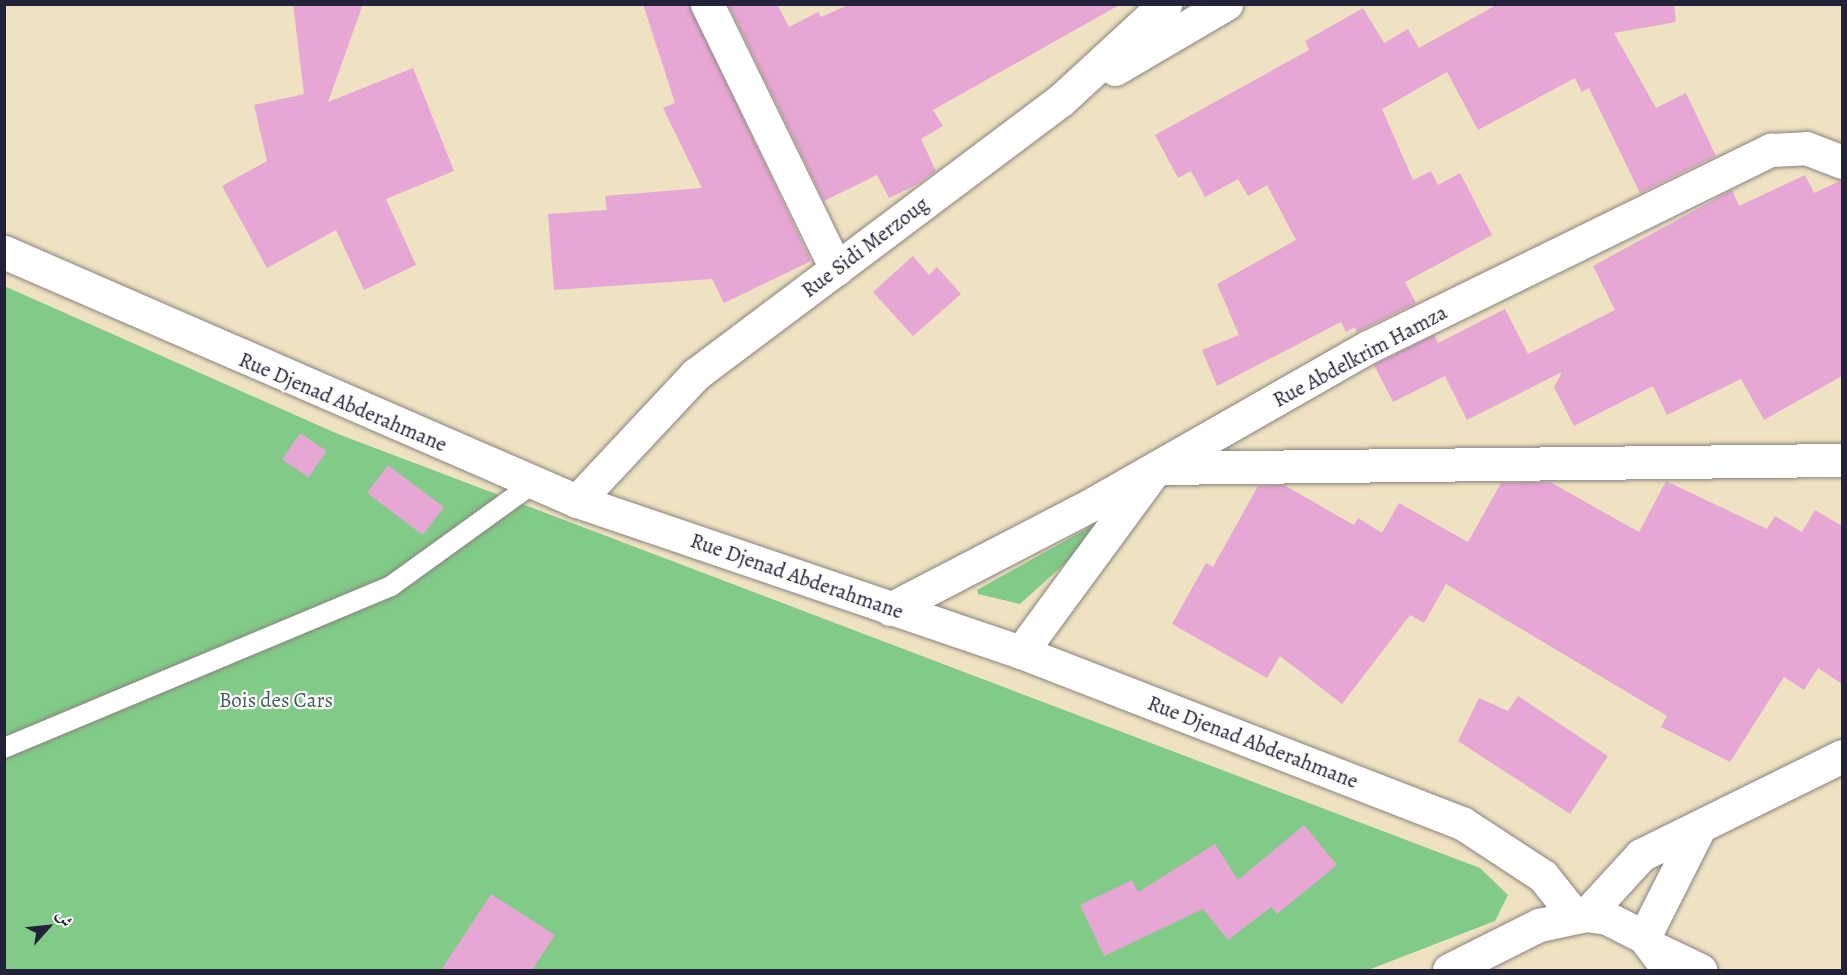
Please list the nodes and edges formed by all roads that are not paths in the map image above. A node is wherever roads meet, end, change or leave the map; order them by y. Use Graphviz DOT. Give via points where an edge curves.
graph roads {
  1 [pos="707,4"];
  2 [pos="1165,4"];
  3 [pos="1226,4"];
  4 [pos="1061,100"];
  5 [pos="1842,162"];
  6 [pos="4,252"];
  7 [pos="836,269"];
  8 [pos="1842,460"];
  9 [pos="1156,468"];
  10 [pos="534,483"];
  11 [pos="577,501"];
  12 [pos="890,609"];
  13 [pos="1021,651"];
  14 [pos="4,748"];
  15 [pos="1842,756"];
  16 [pos="1698,830"];
  17 [pos="1580,915"];
  18 [pos="1524,935"];
  19 [pos="1657,953"];
  20 [pos="1449,970"];
  21 [pos="1495,970"];
  22 [pos="1700,970"];
  1 -- 7 [label="street"];
  2 -- 4 [label="street, Rue Sidi Merzoug"];
  3 -- 4 [label="street"];
  4 -- 7 [label="street, Rue Sidi Merzoug"];
  5 -- 9 [label="street, Rue Abdelkrim Hamza" via="1806,148 1771,150 1368,347"];
  6 -- 10 [label="street, Rue Djenad Abderahmane"];
  7 -- 11 [label="street, Rue Sidi Merzoug" via="696,374"];
  8 -- 9 [label="street"];
  9 -- 12 [label="street, Rue Abdelkrim Hamza"];
  9 -- 13 [label="street"];
  10 -- 11 [label="street, Rue Djenad Abderahmane"];
  10 -- 14 [label="lane" via="391,586"];
  11 -- 12 [label="street, Rue Djenad Abderahmane"];
  12 -- 13 [label="street, Rue Djenad Abderahmane"];
  13 -- 17 [label="street, Rue Djenad Abderahmane" via="1462,824 1543,876"];
  15 -- 16 [label="street"];
  16 -- 17 [label="street" via="1641,855"];
  16 -- 19 [label="street"];
  17 -- 18 [label="street"];
  17 -- 19 [label="street" via="1607,918"];
  18 -- 20 [label="street"];
  18 -- 21 [label="street"];
  19 -- 22 [label="street"];
}
